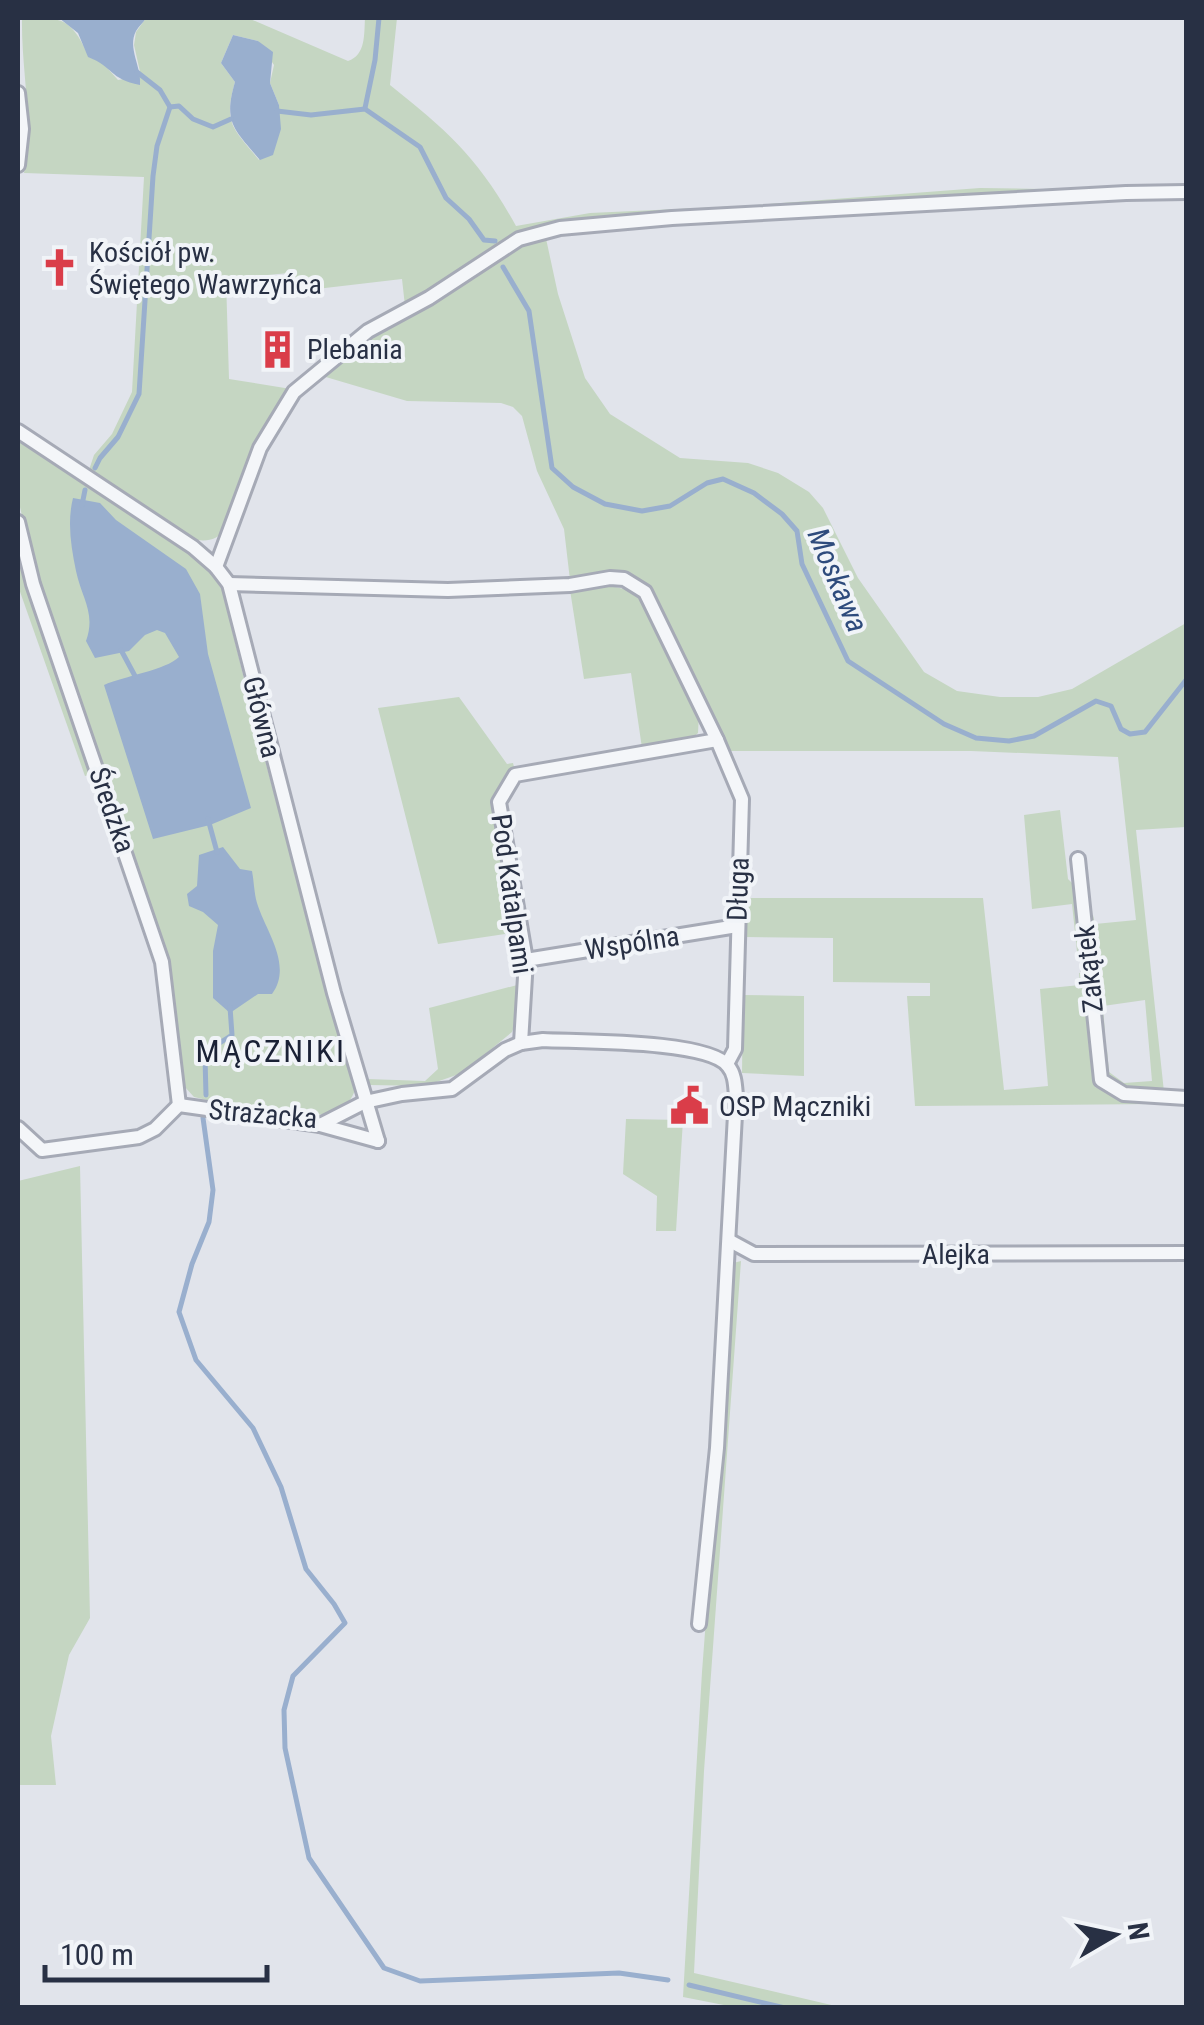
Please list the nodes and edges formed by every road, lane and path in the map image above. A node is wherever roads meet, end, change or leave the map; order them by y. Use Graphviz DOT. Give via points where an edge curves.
graph roads {
  1 [pos="18,93"];
  2 [pos="18,165"];
  3 [pos="1186,192"];
  4 [pos="18,431"];
  5 [pos="18,522"];
  6 [pos="216,567"];
  7 [pos="229,584"];
  8 [pos="717,740"];
  9 [pos="1078,859"];
  10 [pos="737,926"];
  11 [pos="526,960"];
  12 [pos="522,1043"];
  13 [pos="728,1064"];
  14 [pos="1186,1098"];
  15 [pos="365,1102"];
  16 [pos="179,1105"];
  17 [pos="320,1125"];
  18 [pos="18,1128"];
  19 [pos="730,1241"];
  20 [pos="1186,1253"];
  21 [pos="699,1624"];
  1 -- 2 [label="street"];
  3 -- 6 [label="street" via="711,216 560,228 519,239 368,331 294,392 260,448"];
  4 -- 6 [label="street, Główna"];
  5 -- 16 [label="street, Średzka" via="33,584 162,962"];
  6 -- 7 [label="street, Główna"];
  7 -- 8 [label="street, Długa" via="448,590 624,579 645,592"];
  7 -- 15 [label="street, Główna"];
  8 -- 10 [label="street, Długa" via="742,800"];
  8 -- 11 [label="street, Pod Katalpami" via="515,775 499,802"];
  9 -- 14 [label="street, Zakątek" via="1100,1080 1124,1094"];
  10 -- 11 [label="street, Wspólna"];
  10 -- 13 [label="street, Długa" via="735,1049"];
  11 -- 12 [label="street, Pod Katalpami"];
  12 -- 13 [label="street, Strażacka" via="697,1049"];
  12 -- 15 [label="street, Strażacka" via="452,1089"];
  13 -- 19 [label="street, Długa" via="736,1096"];
  15 -- 17 [label="street, Strażacka"];
  15 -- 17 [label="street, Główna" via="378,1141"];
  16 -- 17 [label="street, Strażacka"];
  16 -- 18 [label="street, Strażacka" via="155,1129 120,1142 42,1150"];
  19 -- 20 [label="street, Alejka" via="754,1254"];
  19 -- 21 [label="street, Długa"];
}
